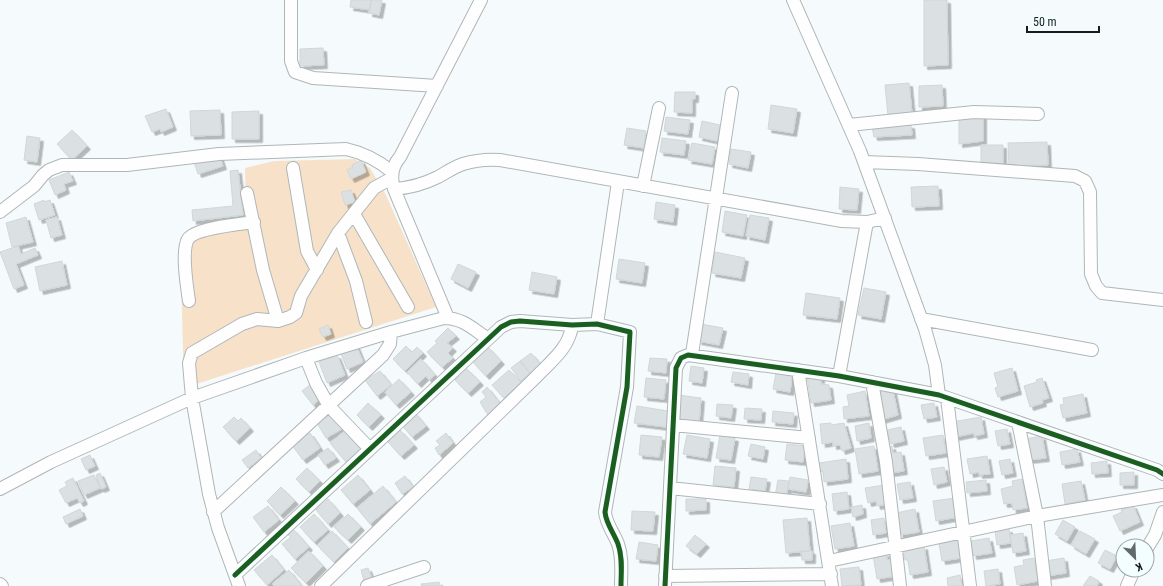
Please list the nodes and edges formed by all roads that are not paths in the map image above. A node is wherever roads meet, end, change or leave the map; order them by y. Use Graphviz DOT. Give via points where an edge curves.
graph roads {
  1 [pos="291,0"];
  2 [pos="481,0"];
  3 [pos="793,0"];
  4 [pos="437,86"];
  5 [pos="732,93"];
  6 [pos="659,108"];
  7 [pos="1038,114"];
  8 [pos="849,125"];
  9 [pos="864,162"];
  10 [pos="293,168"];
  11 [pos="392,180"];
  12 [pos="618,182"];
  13 [pos="643,186"];
  14 [pos="247,193"];
  15 [pos="716,199"];
  16 [pos="0,212"];
  17 [pos="354,214"];
  18 [pos="885,218"];
  19 [pos="254,222"];
  20 [pos="867,222"];
  21 [pos="338,234"];
  22 [pos="317,270"];
  23 [pos="1163,300"];
  24 [pos="189,301"];
  25 [pos="408,307"];
  26 [pos="448,318"];
  27 [pos="921,319"];
  28 [pos="278,321"];
  29 [pos="366,322"];
  30 [pos="572,324"];
  31 [pos="597,324"];
  32 [pos="391,332"];
  33 [pos="488,339"];
  34 [pos="1092,350"];
  35 [pos="692,354"];
  36 [pos="306,358"];
  37 [pos="798,370"];
  38 [pos="839,376"];
  39 [pos="872,382"];
  40 [pos="943,396"];
  41 [pos="192,398"];
  42 [pos="329,406"];
  43 [pos="1018,422"];
  44 [pos="673,425"];
  45 [pos="809,438"];
  46 [pos="370,450"];
  47 [pos="1163,474"];
  48 [pos="670,488"];
  49 [pos="0,489"];
  50 [pos="1163,495"];
  51 [pos="820,504"];
  52 [pos="213,512"];
  53 [pos="1163,512"];
  54 [pos="1037,516"];
  55 [pos="964,531"];
  56 [pos="1153,538"];
  57 [pos="896,547"];
  58 [pos="829,561"];
  59 [pos="424,568"];
  60 [pos="831,580"];
  61 [pos="237,581"];
  62 [pos="665,581"];
  63 [pos="321,586"];
  64 [pos="367,586"];
  65 [pos="621,586"];
  66 [pos="900,586"];
  67 [pos="970,586"];
  68 [pos="1045,586"];
  1 -- 4 [label="street" via="291,61 295,72 313,78"];
  2 -- 4 [label="street"];
  3 -- 8 [label="street"];
  4 -- 11 [label="street" via="396,161"];
  5 -- 15 [label="street"];
  6 -- 13 [label="street"];
  7 -- 8 [label="street" via="974,112"];
  8 -- 9 [label="street"];
  9 -- 18 [label="street"];
  9 -- 23 [label="street" via="1075,176 1085,181 1090,192 1091,274 1096,286 1102,293"];
  10 -- 22 [label="street" via="307,251"];
  11 -- 12 [label="street" via="412,187 463,164 490,159"];
  11 -- 16 [label="street" via="375,160 346,149 219,154 127,165 68,165 50,170"];
  11 -- 17 [label="street" via="374,188"];
  11 -- 26 [label="street"];
  12 -- 13 [label="street"];
  12 -- 31 [label="street"];
  13 -- 15 [label="street"];
  14 -- 19 [label="street"];
  15 -- 20 [label="street" via="842,221"];
  15 -- 35 [label="street"];
  17 -- 21 [label="street"];
  17 -- 25 [label="street"];
  18 -- 20 [label="street"];
  18 -- 27 [label="street"];
  19 -- 24 [label="street" via="198,231 188,238 185,265"];
  19 -- 28 [label="street"];
  20 -- 38 [label="street"];
  21 -- 22 [label="street"];
  21 -- 29 [label="street" via="356,281"];
  22 -- 28 [label="street" via="301,296 296,313"];
  26 -- 32 [label="street"];
  26 -- 33 [label="street" via="460,320"];
  27 -- 34 [label="street"];
  27 -- 40 [label="street"];
  28 -- 41 [label="street" via="257,319 242,324 192,353 188,363"];
  30 -- 31 [label="street"];
  30 -- 33 [label="street" via="516,321 505,324"];
  30 -- 63 [label="street" via="568,341 559,352"];
  31 -- 65 [label="street" via="630,332 627,387 605,512 620,552"];
  32 -- 36 [label="street"];
  32 -- 42 [label="street" via="390,344 383,356"];
  33 -- 46 [label="street"];
  35 -- 37 [label="street"];
  35 -- 44 [label="street" via="684,356 677,364"];
  36 -- 41 [label="street"];
  36 -- 42 [label="street"];
  37 -- 38 [label="street"];
  37 -- 45 [label="street"];
  38 -- 39 [label="street"];
  39 -- 40 [label="street"];
  39 -- 57 [label="street" via="886,462"];
  40 -- 43 [label="street"];
  40 -- 55 [label="street"];
  41 -- 49 [label="street" via="51,462"];
  41 -- 52 [label="street"];
  42 -- 46 [label="street"];
  42 -- 52 [label="street"];
  43 -- 47 [label="street" via="1150,467"];
  43 -- 54 [label="street"];
  44 -- 45 [label="street"];
  44 -- 48 [label="street"];
  45 -- 51 [label="street"];
  46 -- 61 [label="street"];
  48 -- 51 [label="street"];
  48 -- 62 [label="street"];
  50 -- 54 [label="street"];
  51 -- 58 [label="street"];
  52 -- 61 [label="street"];
  53 -- 56 [label="street"];
  54 -- 55 [label="street"];
  54 -- 68 [label="street"];
  55 -- 57 [label="street"];
  55 -- 67 [label="street"];
  57 -- 58 [label="street"];
  57 -- 66 [label="street"];
  58 -- 60 [label="street"];
  59 -- 64 [label="street"];
  60 -- 62 [label="street"];
}
